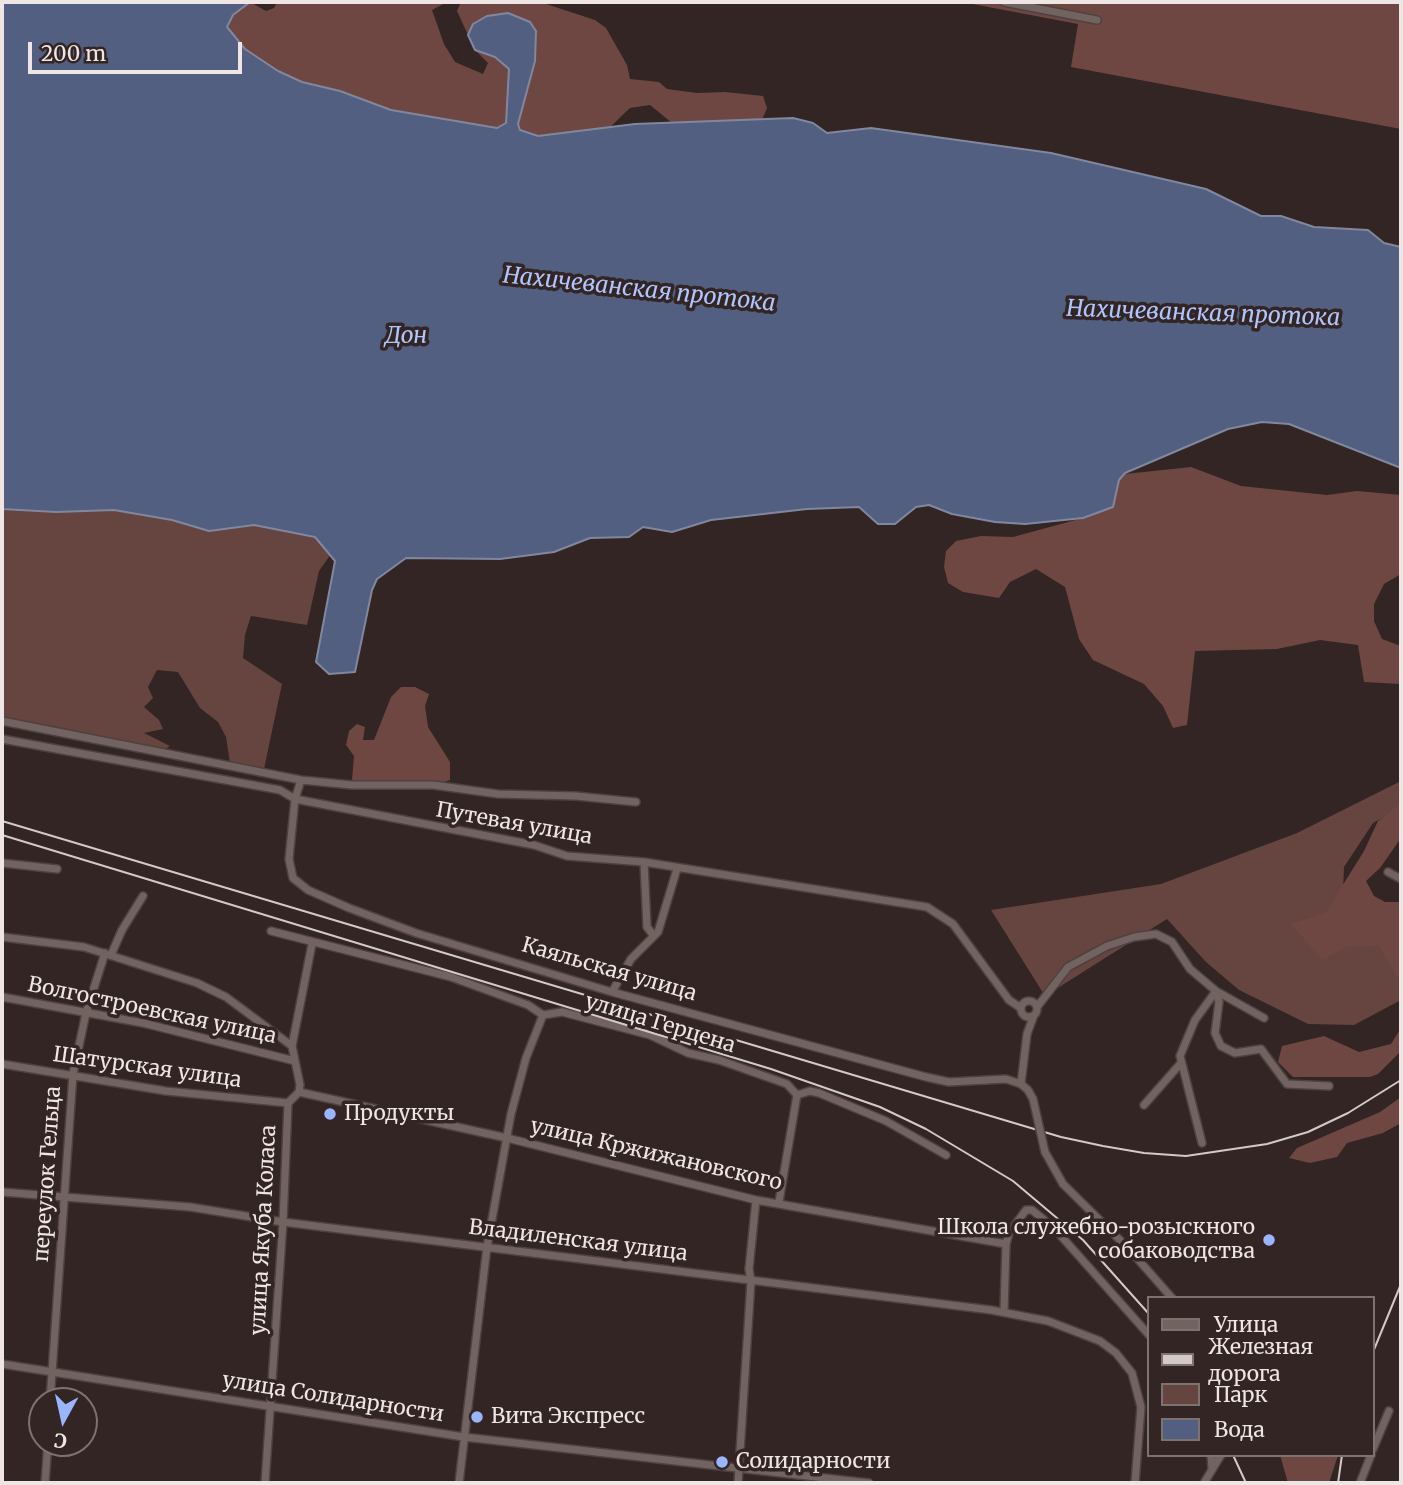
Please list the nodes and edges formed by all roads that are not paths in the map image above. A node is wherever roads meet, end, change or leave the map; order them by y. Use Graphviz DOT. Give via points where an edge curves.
graph roads {
  1 [pos="1004,2"];
  2 [pos="1097,20"];
  3 [pos="2,721"];
  4 [pos="2,738"];
  5 [pos="301,780"];
  6 [pos="295,799"];
  7 [pos="636,802"];
  8 [pos="644,862"];
  9 [pos="2,863"];
  10 [pos="677,869"];
  11 [pos="57,870"];
  12 [pos="1388,872"];
  13 [pos="1401,879"];
  14 [pos="143,896"];
  15 [pos="271,931"];
  16 [pos="654,936"];
  17 [pos="2,937"];
  18 [pos="312,944"];
  19 [pos="108,954"];
  20 [pos="612,992"];
  21 [pos="1216,992"];
  22 [pos="2,997"];
  23 [pos="1037,1007"];
  24 [pos="1023,1012"];
  25 [pos="86,1013"];
  26 [pos="543,1015"];
  27 [pos="1034,1015"];
  28 [pos="1264,1018"];
  29 [pos="1027,1034"];
  30 [pos="292,1046"];
  31 [pos="295,1061"];
  32 [pos="1181,1063"];
  33 [pos="2,1064"];
  34 [pos="73,1074"];
  35 [pos="1021,1084"];
  36 [pos="1329,1086"];
  37 [pos="299,1093"];
  38 [pos="797,1095"];
  39 [pos="288,1103"];
  40 [pos="1144,1105"];
  41 [pos="507,1138"];
  42 [pos="1202,1143"];
  43 [pos="946,1155"];
  44 [pos="2,1192"];
  45 [pos="62,1195"];
  46 [pos="756,1200"];
  47 [pos="779,1202"];
  48 [pos="283,1222"];
  49 [pos="1006,1244"];
  50 [pos="487,1247"];
  51 [pos="751,1281"];
  52 [pos="1170,1296"];
  53 [pos="1004,1312"];
  54 [pos="1148,1334"];
  55 [pos="2,1364"];
  56 [pos="52,1372"];
  57 [pos="51,1387"];
  58 [pos="272,1406"];
  59 [pos="1389,1411"];
  60 [pos="464,1437"];
  61 [pos="1375,1444"];
  62 [pos="47,1457"];
  63 [pos="1211,1457"];
  64 [pos="1370,1457"];
  65 [pos="1220,1458"];
  66 [pos="740,1469"];
  67 [pos="1212,1470"];
  68 [pos="45,1483"];
  69 [pos="265,1483"];
  70 [pos="459,1483"];
  71 [pos="738,1483"];
  72 [pos="869,1483"];
  73 [pos="1135,1483"];
  74 [pos="1204,1483"];
  75 [pos="1360,1483"];
  1 -- 2 [label="street"];
  3 -- 5 [label="street, Путевая улица"];
  4 -- 6 [label="street, Путевая улица" via="280,790"];
  5 -- 6 [label="street, Каяльская улица"];
  5 -- 7 [label="street, Путевая улица" via="433,785 498,794"];
  6 -- 8 [label="street, Путевая улица" via="534,845 567,856"];
  6 -- 20 [label="street, Каяльская улица" via="289,859 293,878 308,890 416,933"];
  8 -- 10 [label="street, Путевая улица"];
  8 -- 16 [label="street" via="647,927"];
  9 -- 11 [label="street"];
  10 -- 16 [label="street" via="664,918"];
  10 -- 24 [label="street, Путевая улица" via="927,907 953,924"];
  12 -- 13 [label="street"];
  14 -- 19 [label="street, переулок Гельца"];
  15 -- 18 [label="street, улица Герцена"];
  16 -- 20 [label="street" via="631,959"];
  17 -- 19 [label="street"];
  18 -- 26 [label="street, улица Герцена" via="451,977 528,1005"];
  18 -- 30 [label="street"];
  19 -- 25 [label="street, переулок Гельца"];
  19 -- 30 [label="street" via="211,989"];
  20 -- 35 [label="street, Каяльская улица" via="926,1077 949,1082 1006,1079"];
  21 -- 23 [label="street" via="1190,969 1172,942 1156,934 1107,946 1068,967"];
  21 -- 28 [label="street"];
  21 -- 32 [label="street" via="1195,1020"];
  21 -- 36 [label="street" via="1215,1033 1220,1046 1235,1053 1261,1049 1287,1084"];
  22 -- 25 [label="street, Волгостроевская улица"];
  23 -- 24 [label="street" via="1028,1001"];
  23 -- 27 [label="street"];
  24 -- 27 [label="street"];
  24 -- 29 [label="street"];
  25 -- 31 [label="street, Волгостроевская улица"];
  25 -- 34 [label="street, переулок Гельца"];
  26 -- 38 [label="street, улица Герцена" via="562,1012 650,1035 688,1053 787,1084"];
  26 -- 41 [label="street" via="526,1058"];
  27 -- 29 [label="street"];
  29 -- 35 [label="street"];
  30 -- 31 [label="street"];
  31 -- 37 [label="street"];
  32 -- 40 [label="street"];
  32 -- 42 [label="street"];
  33 -- 34 [label="street, Шатурская улица"];
  34 -- 39 [label="street, Шатурская улица" via="166,1091"];
  34 -- 45 [label="street, переулок Гельца"];
  35 -- 52 [label="street, bridge" via="1033,1099 1045,1152 1063,1184"];
  37 -- 39 [label="street, улица Якуба Коласа"];
  37 -- 41 [label="street, улица Кржижановского"];
  38 -- 43 [label="street, улица Герцена" via="819,1093 886,1121"];
  38 -- 47 [label="street"];
  39 -- 48 [label="street, улица Якуба Коласа"];
  41 -- 46 [label="street, улица Кржижановского"];
  41 -- 50 [label="street"];
  44 -- 45 [label="street, Владиленская улица"];
  45 -- 48 [label="street, Владиленская улица" via="190,1207"];
  45 -- 56 [label="street, переулок Гельца"];
  46 -- 47 [label="street, улица Кржижановского"];
  46 -- 51 [label="street"];
  47 -- 49 [label="street, улица Кржижановского"];
  48 -- 50 [label="street, Владиленская улица"];
  48 -- 58 [label="street, улица Якуба Коласа"];
  49 -- 53 [label="street"];
  49 -- 54 [label="street" via="1026,1210 1032,1210 1054,1228"];
  50 -- 51 [label="street, Владиленская улица"];
  50 -- 60 [label="street"];
  51 -- 53 [label="street, Владиленская улица"];
  51 -- 66 [label="street"];
  53 -- 73 [label="street, Владиленская улица" via="1048,1321 1100,1341 1132,1373 1141,1407"];
  55 -- 56 [label="street, улица Солидарности"];
  56 -- 57 [label="street, переулок Гельца"];
  56 -- 58 [label="street, улица Солидарности"];
  58 -- 60 [label="street, улица Солидарности"];
  58 -- 69 [label="street, улица Якуба Коласа"];
  59 -- 61 [label="street"];
  60 -- 66 [label="street, улица Солидарности"];
  60 -- 70 [label="street"];
  62 -- 68 [label="street"];
  63 -- 67 [label="street"];
  64 -- 75 [label="street"];
  65 -- 67 [label="street"];
  66 -- 71 [label="street"];
  66 -- 72 [label="street, улица Солидарности"];
  67 -- 74 [label="street"];
}
